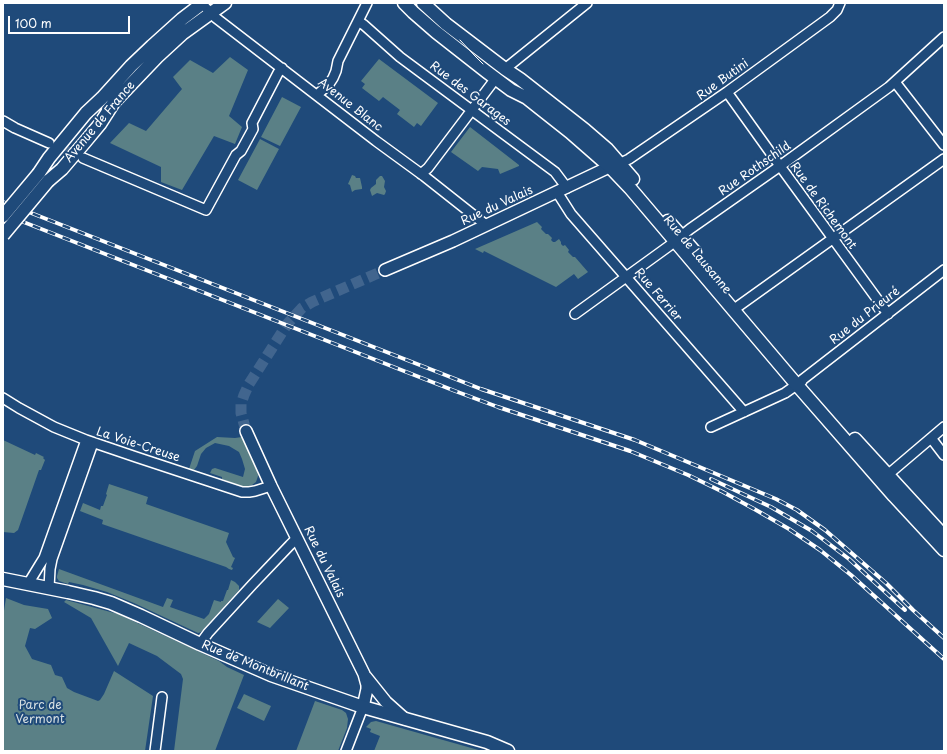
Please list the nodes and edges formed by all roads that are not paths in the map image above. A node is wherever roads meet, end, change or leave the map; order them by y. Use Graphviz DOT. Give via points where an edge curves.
graph roads {
  1 [pos="202,3"];
  2 [pos="225,3"];
  3 [pos="367,3"];
  4 [pos="404,3"];
  5 [pos="423,3"];
  6 [pos="587,3"];
  7 [pos="838,6"];
  8 [pos="189,11"];
  9 [pos="211,13"];
  10 [pos="358,21"];
  11 [pos="944,37"];
  12 [pos="282,68"];
  13 [pos="505,69"];
  14 [pos="496,78"];
  15 [pos="895,82"];
  16 [pos="727,92"];
  17 [pos="317,95"];
  18 [pos="472,110"];
  19 [pos="3,121"];
  20 [pos="49,143"];
  21 [pos="944,145"];
  22 [pos="83,158"];
  23 [pos="944,159"];
  24 [pos="615,165"];
  25 [pos="780,166"];
  26 [pos="421,174"];
  27 [pos="562,190"];
  28 [pos="3,216"];
  29 [pos="486,225"];
  30 [pos="3,235"];
  31 [pos="678,238"];
  32 [pos="833,239"];
  33 [pos="385,270"];
  34 [pos="944,270"];
  35 [pos="626,276"];
  36 [pos="736,308"];
  37 [pos="575,314"];
  38 [pos="888,314"];
  39 [pos="800,382"];
  40 [pos="3,398"];
  41 [pos="744,412"];
  42 [pos="711,427"];
  43 [pos="944,427"];
  44 [pos="246,431"];
  45 [pos="931,438"];
  46 [pos="90,442"];
  47 [pos="944,455"];
  48 [pos="884,478"];
  49 [pos="272,486"];
  50 [pos="944,536"];
  51 [pos="297,538"];
  52 [pos="944,550"];
  53 [pos="49,554"];
  54 [pos="3,580"];
  55 [pos="28,584"];
  56 [pos="49,588"];
  57 [pos="200,644"];
  58 [pos="364,674"];
  59 [pos="162,697"];
  60 [pos="363,707"];
  61 [pos="405,719"];
  62 [pos="155,751"];
  63 [pos="346,751"];
  64 [pos="508,751"];
  1 -- 8 [label="main road, Avenue de France"];
  1 -- 9 [label="street, Avenue Blanc"];
  2 -- 9 [label="main road, Avenue de France"];
  3 -- 10 [label="street"];
  4 -- 14 [label="main road" via="436,32"];
  5 -- 13 [label="main road"];
  6 -- 13 [label="street"];
  7 -- 16 [label="street, Rue Butini" via="830,17"];
  8 -- 28 [label="main road, Avenue de France, bridge" via="86,113"];
  9 -- 12 [label="street, Avenue Blanc"];
  9 -- 30 [label="main road, Avenue de France, bridge" via="182,34 132,82 85,142"];
  10 -- 17 [label="street" via="338,61 333,78"];
  10 -- 18 [label="street, Rue des Garages" via="400,57"];
  11 -- 15 [label="street, Rue Rothschild"];
  12 -- 17 [label="street, Avenue Blanc"];
  12 -- 22 [label="street" via="252,123 253,129 206,210"];
  13 -- 24 [label="main road" via="585,130 604,147"];
  14 -- 18 [label="street"];
  14 -- 24 [label="main road" via="527,98"];
  15 -- 21 [label="street"];
  15 -- 25 [label="street, Rue Rothschild"];
  16 -- 24 [label="street, Rue Butini" via="629,159"];
  16 -- 25 [label="street, Rue de Richemont"];
  17 -- 26 [label="street, Avenue Blanc"];
  18 -- 26 [label="street"];
  18 -- 27 [label="street, Rue des Garages" via="555,172"];
  19 -- 20 [label="street"];
  23 -- 32 [label="street"];
  24 -- 27 [label="street, Rue du Valais"];
  24 -- 31 [label="main road" via="622,179"];
  25 -- 31 [label="street, Rue Rothschild"];
  25 -- 32 [label="street, Rue de Richemont"];
  26 -- 29 [label="street, Avenue Blanc"];
  27 -- 29 [label="street, Rue du Valais"];
  27 -- 35 [label="street, Rue Ferrier" via="572,214"];
  29 -- 33 [label="street, Rue du Valais"];
  31 -- 35 [label="street, Rue Rothschild"];
  31 -- 36 [label="main road"];
  32 -- 36 [label="street"];
  32 -- 38 [label="street, Rue de Richemont"];
  34 -- 38 [label="street, Rue du Prieuré"];
  35 -- 37 [label="street, Rue Rothschild"];
  35 -- 41 [label="street, Rue Ferrier"];
  36 -- 39 [label="main road"];
  38 -- 39 [label="street, Rue du Prieuré"];
  39 -- 41 [label="street, Rue du Prieuré" via="785,393"];
  39 -- 48 [label="main road"];
  40 -- 46 [label="street, La Voie-Creuse" via="54,427"];
  41 -- 42 [label="street, Rue du Prieuré"];
  43 -- 45 [label="street"];
  44 -- 49 [label="street, Rue du Valais"];
  45 -- 47 [label="street"];
  45 -- 48 [label="street"];
  46 -- 49 [label="street, La Voie-Creuse" via="242,492"];
  46 -- 53 [label="street"];
  48 -- 50 [label="main road"];
  48 -- 52 [label="main road"];
  49 -- 51 [label="street, Rue du Valais"];
  51 -- 57 [label="street"];
  51 -- 58 [label="street, Rue du Valais"];
  53 -- 55 [label="street"];
  53 -- 56 [label="street"];
  54 -- 55 [label="main road, Rue de Montbrillant"];
  55 -- 56 [label="main road, Rue de Montbrillant"];
  56 -- 57 [label="main road, Rue de Montbrillant" via="94,598 126,609"];
  57 -- 60 [label="main road, Rue de Montbrillant" via="271,675"];
  58 -- 60 [label="street, Rue du Valais" via="367,692"];
  58 -- 61 [label="street" via="386,702"];
  59 -- 62 [label="street"];
  60 -- 61 [label="main road, Rue de Montbrillant"];
  60 -- 63 [label="street"];
  61 -- 64 [label="main road, Rue de Montbrillant" via="487,742"];
}
